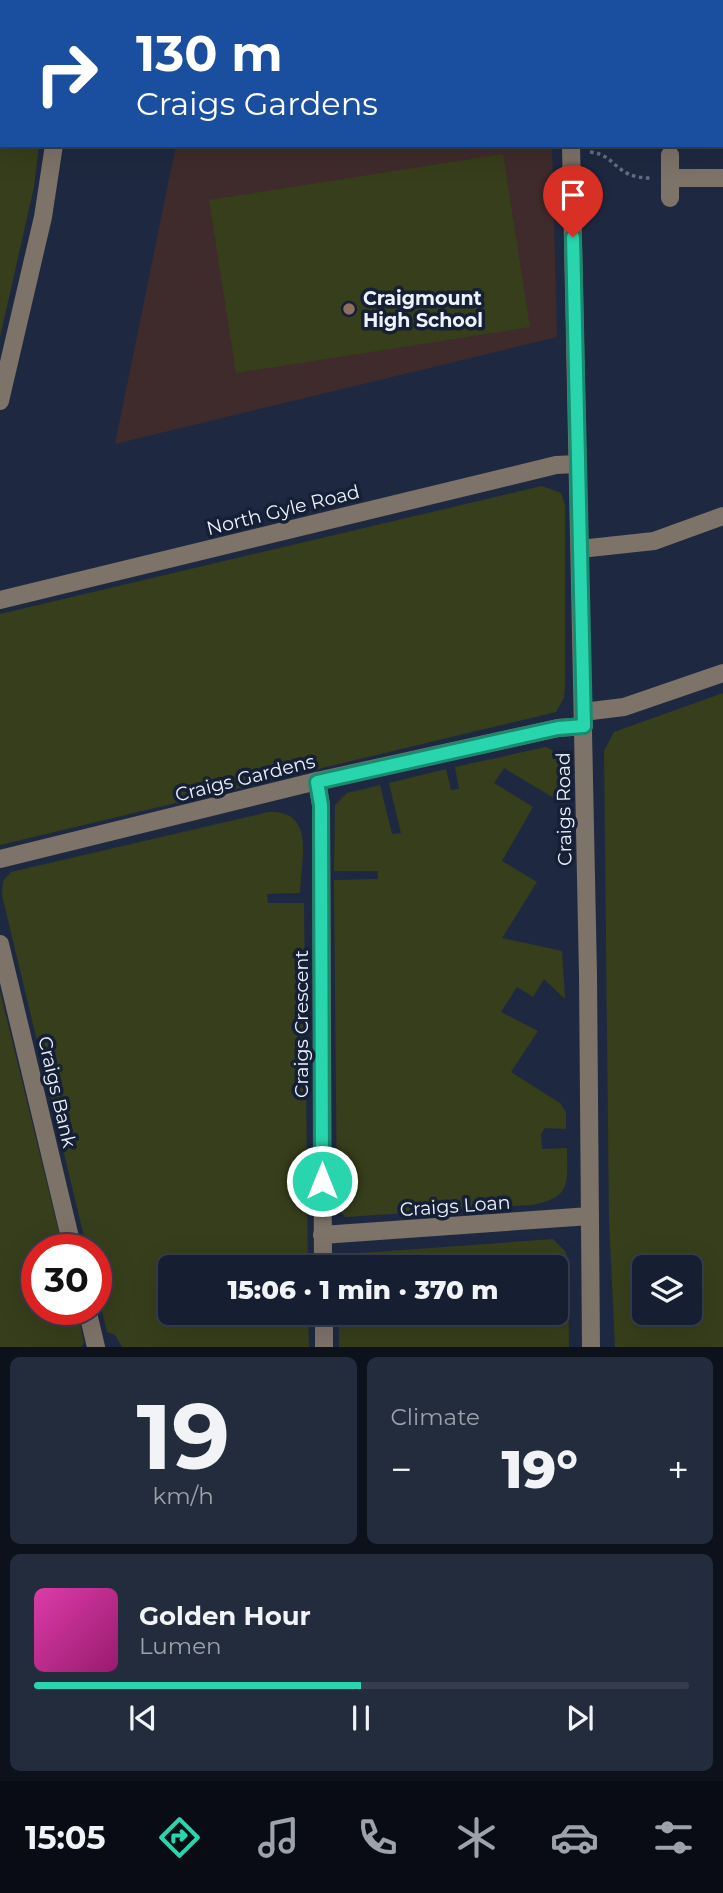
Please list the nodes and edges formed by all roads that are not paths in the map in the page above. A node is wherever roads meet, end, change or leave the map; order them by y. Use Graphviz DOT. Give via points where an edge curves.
graph roads {
  1 [pos="54,147"];
  2 [pos="571,148"];
  3 [pos="670,155"];
  4 [pos="670,178"];
  5 [pos="723,178"];
  6 [pos="670,198"];
  7 [pos="0,401"];
  8 [pos="577,464"];
  9 [pos="723,516"];
  10 [pos="580,549"];
  11 [pos="0,600"];
  12 [pos="723,673"];
  13 [pos="583,719"];
  14 [pos="317,782"];
  15 [pos="0,859"];
  16 [pos="0,944"];
  17 [pos="590,1216"];
  18 [pos="69,1234"];
  19 [pos="322,1235"];
  20 [pos="323,1255"];
  21 [pos="91,1325"];
  22 [pos="324,1325"];
  23 [pos="96,1347"];
  24 [pos="324,1347"];
  25 [pos="591,1347"];
  1 -- 7 [label="street" via="43,217"];
  2 -- 8 [label="street, Craigs Road"];
  3 -- 4 [label="street"];
  4 -- 5 [label="street"];
  4 -- 6 [label="street"];
  8 -- 10 [label="street, Craigs Road"];
  8 -- 11 [label="street, North Gyle Road" via="556,465"];
  9 -- 10 [label="street" via="654,541"];
  10 -- 13 [label="street, Craigs Road"];
  12 -- 13 [label="street, Craigs Gardens"];
  13 -- 14 [label="street, Craigs Gardens"];
  13 -- 17 [label="street, Craigs Road"];
  14 -- 15 [label="street, Craigs Gardens"];
  14 -- 19 [label="street, Craigs Crescent" via="321,805"];
  16 -- 18 [label="street, Craigs Bank"];
  17 -- 19 [label="street, Craigs Loan"];
  17 -- 25 [label="street, Craigs Road"];
  19 -- 20 [label="street, Craigs Crescent"];
  21 -- 23 [label="street"];
  22 -- 24 [label="street"];
}
